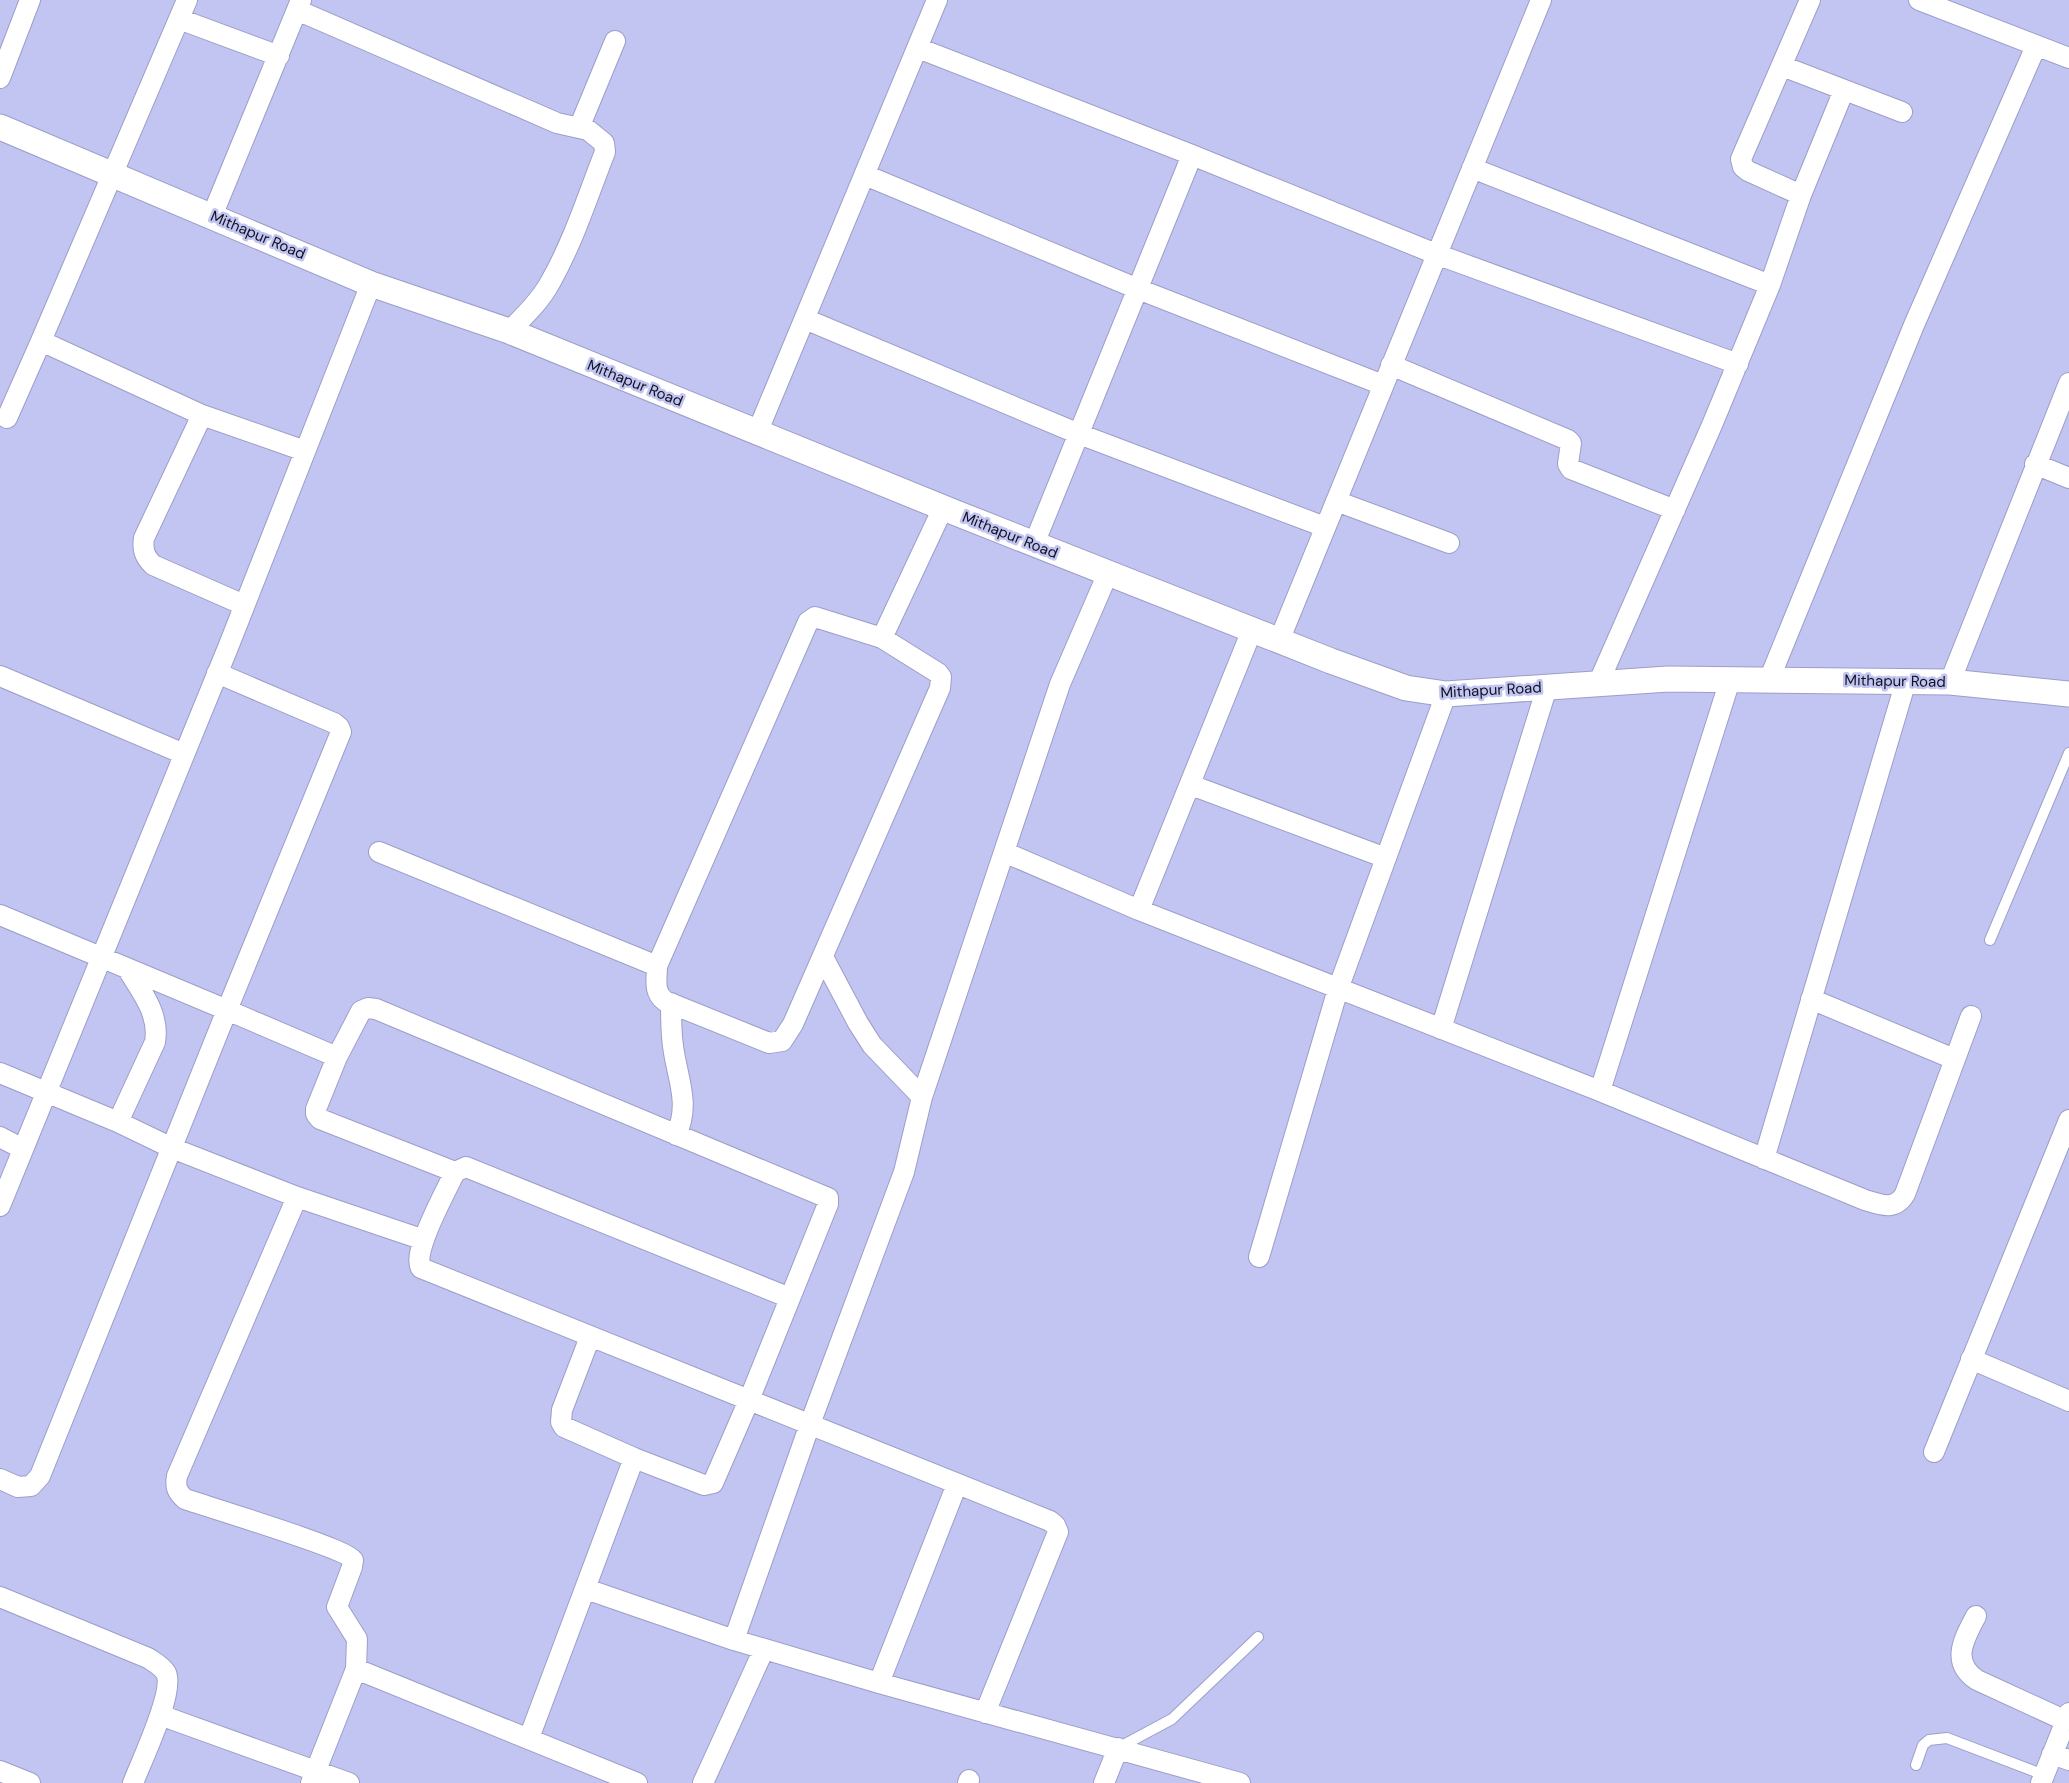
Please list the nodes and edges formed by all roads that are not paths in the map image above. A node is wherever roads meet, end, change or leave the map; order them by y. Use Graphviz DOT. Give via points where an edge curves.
graph roads {
  1 [pos="30,0"];
  2 [pos="188,0"];
  3 [pos="937,0"];
  4 [pos="1541,0"];
  5 [pos="1810,0"];
  6 [pos="1919,0"];
  7 [pos="299,5"];
  8 [pos="179,19"];
  9 [pos="615,41"];
  10 [pos="2036,46"];
  11 [pos="918,48"];
  12 [pos="279,56"];
  13 [pos="2069,58"];
  14 [pos="1782,66"];
  15 [pos="0,78"];
  16 [pos="1844,90"];
  17 [pos="1902,112"];
  18 [pos="0,127"];
  19 [pos="579,128"];
  20 [pos="1192,155"];
  21 [pos="1472,168"];
  22 [pos="112,173"];
  23 [pos="865,175"];
  24 [pos="1800,195"];
  25 [pos="212,216"];
  26 [pos="1436,254"];
  27 [pos="371,284"];
  28 [pos="1770,284"];
  29 [pos="1138,289"];
  30 [pos="805,319"];
  31 [pos="509,331"];
  32 [pos="41,341"];
  33 [pos="1738,364"];
  34 [pos="1391,365"];
  35 [pos="2069,384"];
  36 [pos="1383,385"];
  37 [pos="202,415"];
  38 [pos="7,418"];
  39 [pos="757,433"];
  40 [pos="1079,434"];
  41 [pos="305,451"];
  42 [pos="2035,464"];
  43 [pos="2069,478"];
  44 [pos="1336,501"];
  45 [pos="942,508"];
  46 [pos="1675,510"];
  47 [pos="1325,526"];
  48 [pos="1449,543"];
  49 [pos="1034,544"];
  50 [pos="1108,573"];
  51 [pos="244,605"];
  52 [pos="1252,630"];
  53 [pos="882,638"];
  54 [pos="1279,641"];
  55 [pos="217,673"];
  56 [pos="0,676"];
  57 [pos="1730,680"];
  58 [pos="1769,680"];
  59 [pos="1906,681"];
  60 [pos="1950,682"];
  61 [pos="1598,684"];
  62 [pos="1548,687"];
  63 [pos="1446,694"];
  64 [pos="2069,694"];
  65 [pos="2069,753"];
  66 [pos="184,754"];
  67 [pos="1191,785"];
  68 [pos="379,852"];
  69 [pos="1004,852"];
  70 [pos="1386,858"];
  71 [pos="1139,910"];
  72 [pos="0,915"];
  73 [pos="1990,940"];
  74 [pos="101,956"];
  75 [pos="823,957"];
  76 [pos="657,966"];
  77 [pos="127,968"];
  78 [pos="1338,989"];
  79 [pos="1811,999"];
  80 [pos="671,1003"];
  81 [pos="227,1010"];
  82 [pos="1971,1016"];
  83 [pos="1441,1029"];
  84 [pos="337,1058"];
  85 [pos="1954,1059"];
  86 [pos="0,1073"];
  87 [pos="46,1091"];
  88 [pos="1600,1091"];
  89 [pos="922,1097"];
  90 [pos="2069,1120"];
  91 [pos="118,1122"];
  92 [pos="676,1135"];
  93 [pos="0,1137"];
  94 [pos="23,1148"];
  95 [pos="172,1148"];
  96 [pos="1764,1159"];
  97 [pos="455,1172"];
  98 [pos="297,1197"];
  99 [pos="0,1206"];
  100 [pos="424,1240"];
  101 [pos="1259,1257"];
  102 [pos="790,1298"];
  103 [pos="590,1337"];
  104 [pos="1971,1359"];
  105 [pos="749,1400"];
  106 [pos="2069,1401"];
  107 [pos="810,1424"];
  108 [pos="1934,1452"];
  109 [pos="634,1458"];
  110 [pos="0,1479"];
  111 [pos="958,1484"];
  112 [pos="586,1589"];
  113 [pos="0,1597"];
  114 [pos="1976,1616"];
  115 [pos="1258,1637"];
  116 [pos="734,1640"];
  117 [pos="764,1649"];
  118 [pos="356,1669"];
  119 [pos="879,1683"];
  120 [pos="985,1713"];
  121 [pos="160,1715"];
  122 [pos="2067,1717"];
  123 [pos="528,1738"];
  124 [pos="1118,1748"];
  125 [pos="2061,1757"];
  126 [pos="1916,1765"];
  127 [pos="0,1771"];
  128 [pos="313,1777"];
  129 [pos="2042,1779"];
  130 [pos="30,1783"];
  131 [pos="133,1783"];
  132 [pos="349,1783"];
  133 [pos="637,1783"];
  134 [pos="703,1783"];
  135 [pos="1104,1783"];
  136 [pos="1240,1783"];
  1 -- 15 [label="street"];
  2 -- 8 [label="street"];
  3 -- 11 [label="street"];
  4 -- 21 [label="street"];
  5 -- 14 [label="street"];
  6 -- 10 [label="street"];
  7 -- 12 [label="street"];
  7 -- 19 [label="street" via="557,123"];
  8 -- 12 [label="street"];
  8 -- 22 [label="street"];
  9 -- 19 [label="street"];
  10 -- 13 [label="street"];
  10 -- 58 [label="street" via="1914,325"];
  11 -- 20 [label="street"];
  11 -- 23 [label="street"];
  12 -- 25 [label="street"];
  14 -- 16 [label="street"];
  14 -- 24 [label="street" via="1741,159 1748,171"];
  16 -- 17 [label="street"];
  16 -- 24 [label="street"];
  18 -- 22 [label="street, Mithapur Road"];
  19 -- 31 [label="street" via="602,140 605,152 551,282"];
  20 -- 26 [label="street"];
  20 -- 29 [label="street"];
  21 -- 26 [label="street"];
  21 -- 28 [label="street"];
  22 -- 25 [label="street, Mithapur Road"];
  22 -- 32 [label="street"];
  23 -- 29 [label="street"];
  23 -- 30 [label="street"];
  24 -- 28 [label="street"];
  25 -- 27 [label="street, Mithapur Road"];
  26 -- 33 [label="street"];
  26 -- 34 [label="street"];
  27 -- 31 [label="street, Mithapur Road"];
  27 -- 41 [label="street"];
  28 -- 33 [label="street"];
  29 -- 36 [label="street"];
  29 -- 40 [label="street"];
  30 -- 39 [label="street"];
  30 -- 40 [label="street"];
  31 -- 39 [label="street, Mithapur Road"];
  32 -- 37 [label="street"];
  32 -- 38 [label="street"];
  33 -- 46 [label="street"];
  34 -- 36 [label="street"];
  34 -- 46 [label="street" via="1568,440 1571,443 1568,464 1571,469"];
  35 -- 42 [label="street"];
  36 -- 44 [label="street"];
  37 -- 41 [label="street"];
  37 -- 51 [label="street" via="142,546 153,565"];
  39 -- 45 [label="street, Mithapur Road"];
  40 -- 47 [label="street"];
  40 -- 49 [label="street"];
  41 -- 51 [label="street"];
  42 -- 43 [label="street"];
  42 -- 60 [label="street"];
  44 -- 47 [label="street"];
  44 -- 48 [label="street"];
  45 -- 49 [label="street, Mithapur Road"];
  45 -- 53 [label="street"];
  46 -- 61 [label="street"];
  47 -- 54 [label="street"];
  49 -- 50 [label="street, Mithapur Road"];
  50 -- 52 [label="street, Mithapur Road"];
  50 -- 69 [label="street" via="1060,684"];
  51 -- 55 [label="street"];
  52 -- 54 [label="street, Mithapur Road"];
  52 -- 67 [label="street"];
  53 -- 75 [label="street" via="930,666 942,680"];
  53 -- 76 [label="street" via="815,617 808,622"];
  54 -- 63 [label="street, Mithapur Road" via="1406,688"];
  55 -- 66 [label="street"];
  55 -- 81 [label="street" via="334,723 341,732"];
  56 -- 66 [label="street"];
  57 -- 58 [label="street, Mithapur Road"];
  57 -- 61 [label="street, Mithapur Road" via="1668,679"];
  57 -- 88 [label="street"];
  58 -- 59 [label="street, Mithapur Road"];
  59 -- 60 [label="street, Mithapur Road"];
  59 -- 79 [label="street"];
  60 -- 64 [label="street, Mithapur Road"];
  61 -- 62 [label="street, Mithapur Road"];
  62 -- 63 [label="street, Mithapur Road"];
  62 -- 83 [label="street"];
  63 -- 70 [label="street"];
  65 -- 73 [label="lane"];
  66 -- 74 [label="street"];
  67 -- 70 [label="street"];
  67 -- 71 [label="street"];
  68 -- 76 [label="street"];
  69 -- 71 [label="street"];
  69 -- 89 [label="street"];
  70 -- 78 [label="street"];
  71 -- 78 [label="street"];
  72 -- 74 [label="street"];
  74 -- 77 [label="street"];
  74 -- 87 [label="street"];
  75 -- 80 [label="street" via="793,1024 785,1038 777,1042 769,1043"];
  75 -- 89 [label="street" via="872,1045"];
  76 -- 80 [label="street" via="658,994"];
  77 -- 81 [label="street"];
  77 -- 91 [label="street" via="152,1011 156,1033 155,1042"];
  78 -- 83 [label="street"];
  78 -- 101 [label="street"];
  79 -- 85 [label="street"];
  79 -- 96 [label="street"];
  80 -- 92 [label="street" via="673,1047 683,1109"];
  81 -- 84 [label="street"];
  81 -- 95 [label="street"];
  82 -- 85 [label="street"];
  83 -- 88 [label="street"];
  84 -- 92 [label="street" via="360,1011 376,1009"];
  84 -- 97 [label="street" via="316,1109 317,1116"];
  85 -- 96 [label="street" via="1905,1194 1898,1203 1887,1207"];
  86 -- 87 [label="street"];
  87 -- 91 [label="street"];
  87 -- 94 [label="street"];
  88 -- 96 [label="street"];
  89 -- 107 [label="street" via="904,1172"];
  90 -- 104 [label="street"];
  91 -- 95 [label="street"];
  92 -- 102 [label="street" via="828,1198"];
  93 -- 94 [label="street"];
  94 -- 99 [label="street"];
  95 -- 98 [label="street"];
  95 -- 110 [label="street" via="40,1476 31,1486 18,1487"];
  97 -- 100 [label="street"];
  97 -- 102 [label="street" via="462,1167 468,1168"];
  98 -- 100 [label="street"];
  98 -- 118 [label="street" via="175,1485 185,1499 310,1540 351,1558 352,1567 337,1607 357,1639"];
  100 -- 103 [label="street" via="419,1260 421,1268"];
  102 -- 105 [label="street"];
  103 -- 105 [label="street"];
  103 -- 109 [label="street" via="562,1410 561,1422 564,1427"];
  104 -- 106 [label="street"];
  104 -- 108 [label="street"];
  105 -- 107 [label="street"];
  105 -- 109 [label="street" via="713,1483 704,1485"];
  107 -- 111 [label="street"];
  107 -- 116 [label="street"];
  109 -- 112 [label="street"];
  111 -- 119 [label="street"];
  111 -- 120 [label="street" via="1050,1521 1058,1532"];
  112 -- 116 [label="street"];
  112 -- 123 [label="street"];
  113 -- 121 [label="street" via="161,1666 168,1685"];
  114 -- 122 [label="street" via="1964,1639 1961,1657 1962,1666 1968,1674"];
  115 -- 124 [label="lane" via="1172,1719"];
  116 -- 117 [label="street"];
  117 -- 119 [label="street"];
  117 -- 134 [label="street"];
  118 -- 123 [label="street"];
  118 -- 128 [label="street"];
  119 -- 120 [label="street"];
  120 -- 124 [label="street"];
  121 -- 128 [label="street"];
  121 -- 131 [label="street"];
  122 -- 125 [label="street"];
  123 -- 133 [label="street"];
  124 -- 135 [label="street"];
  124 -- 136 [label="street"];
  125 -- 129 [label="street"];
  126 -- 129 [label="lane" via="1923,1745 1929,1740 1947,1738"];
  127 -- 130 [label="street"];
  128 -- 132 [label="street"];
}
